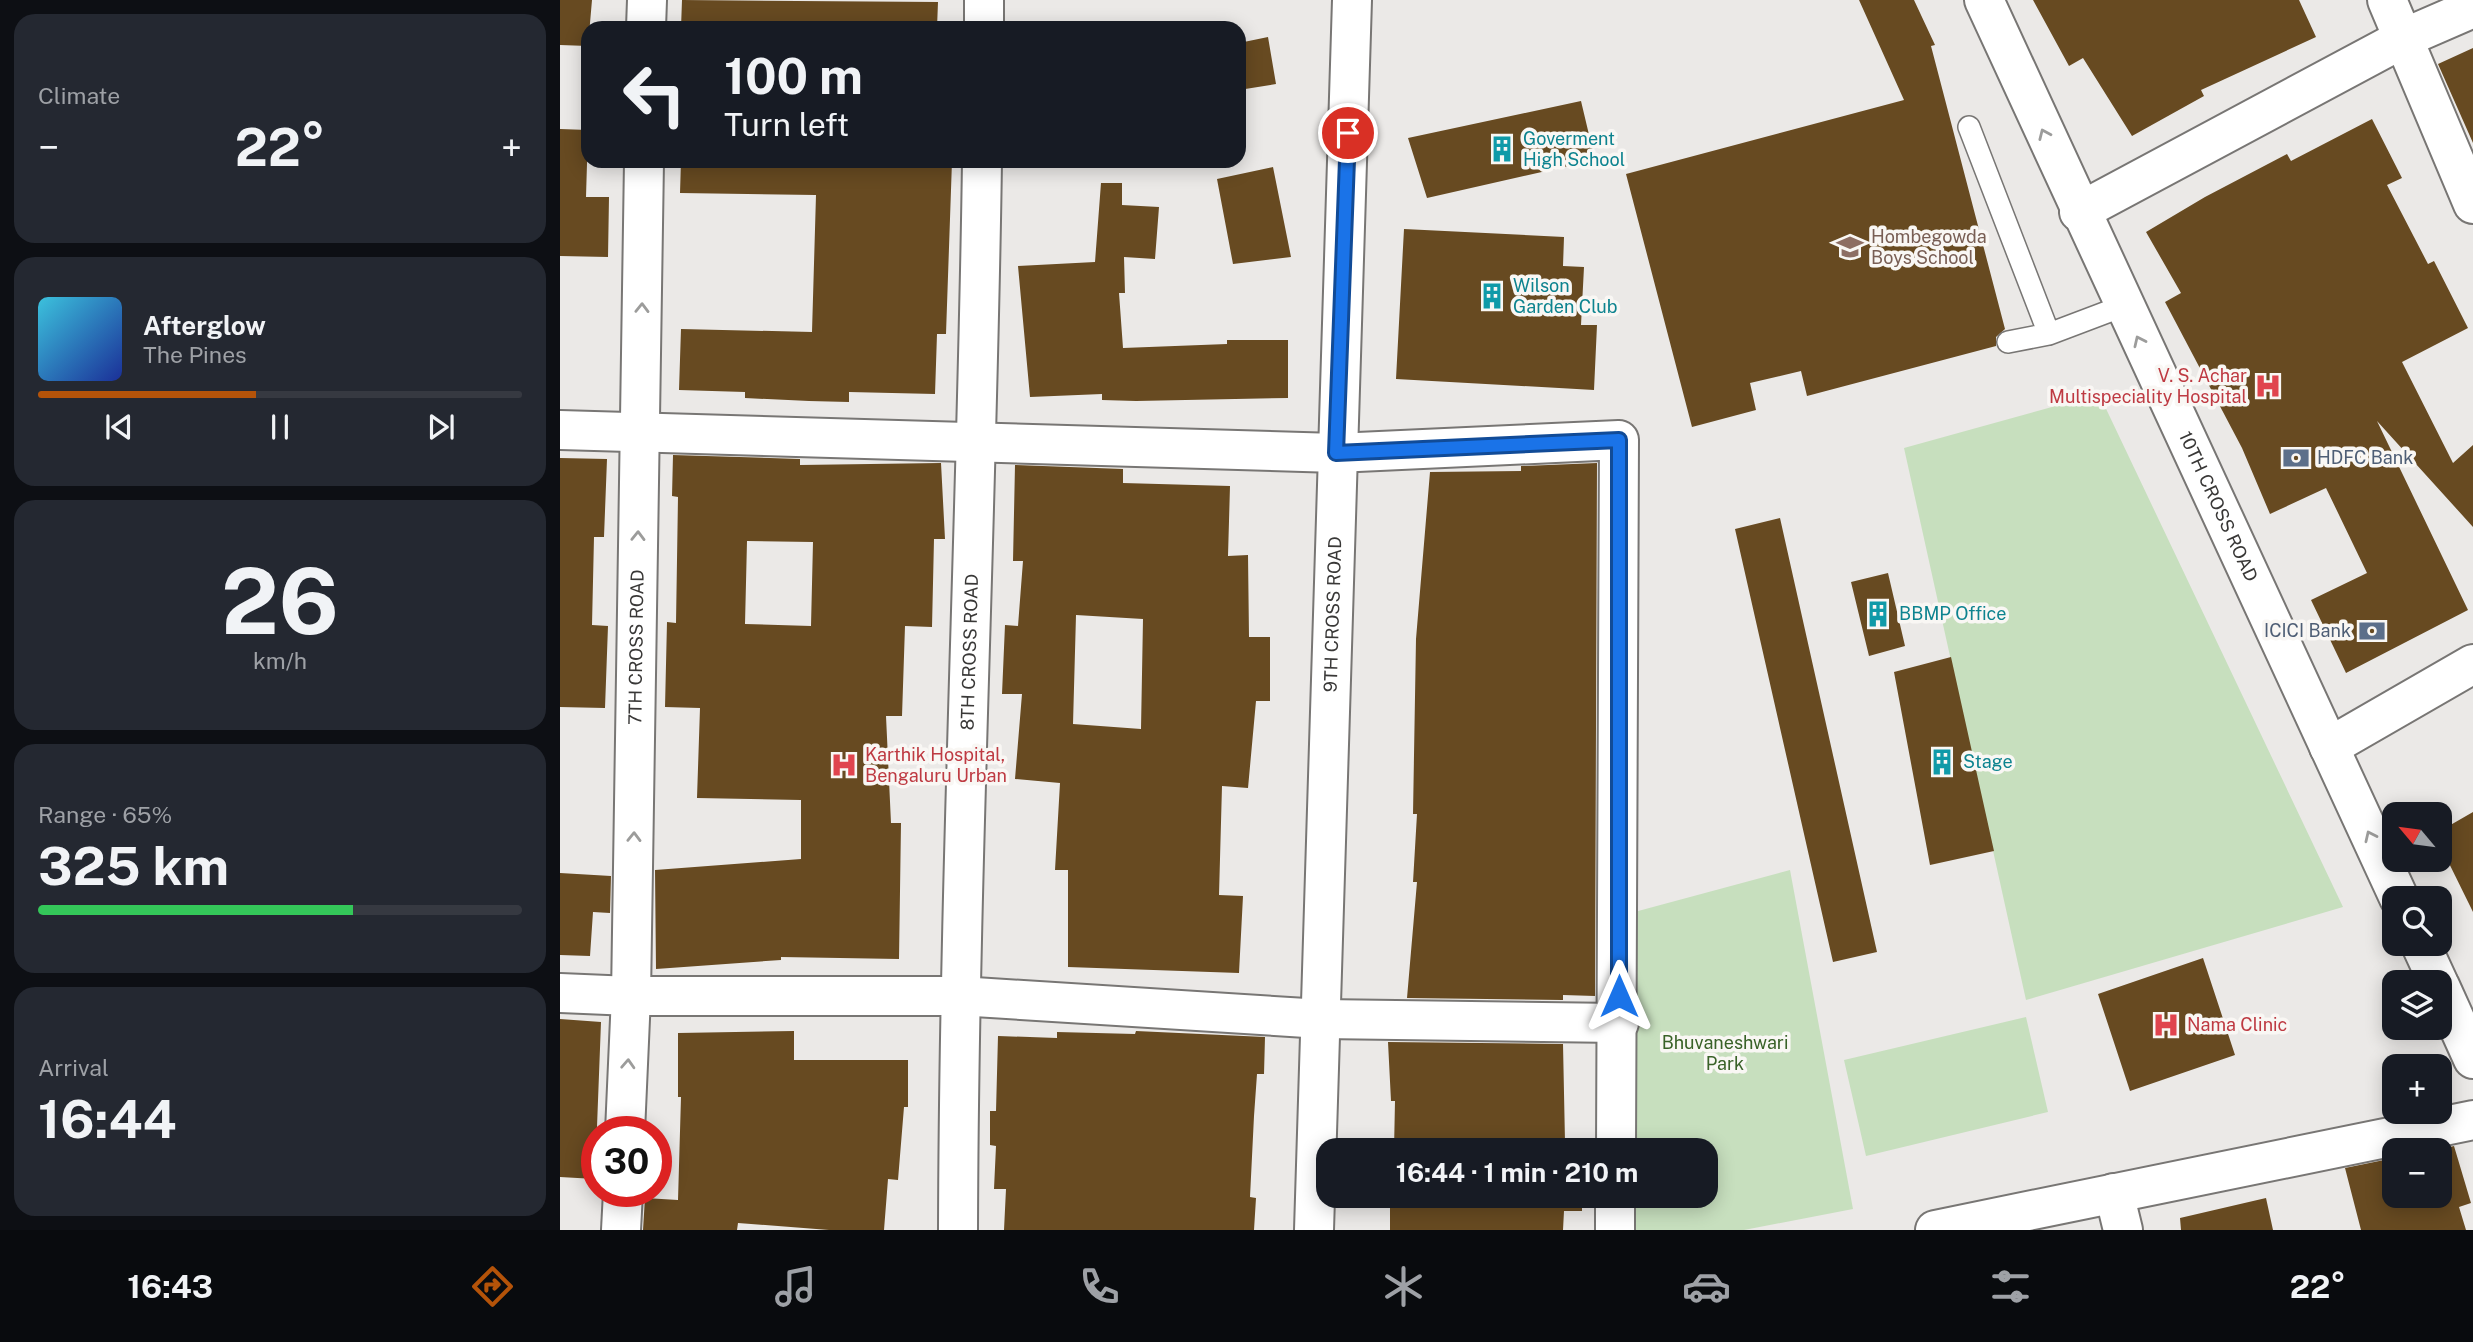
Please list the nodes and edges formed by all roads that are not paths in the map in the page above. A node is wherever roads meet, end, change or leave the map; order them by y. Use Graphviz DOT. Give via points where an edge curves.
graph roads {
  1 [pos="647,0"];
  2 [pos="984,0"];
  3 [pos="1352,0"];
  4 [pos="1984,0"];
  5 [pos="2387,0"];
  6 [pos="2473,8"];
  7 [pos="646,21"];
  8 [pos="984,21"];
  9 [pos="2404,38"];
  10 [pos="1969,127"];
  11 [pos="644,168"];
  12 [pos="982,168"];
  13 [pos="2473,204"];
  14 [pos="2079,212"];
  15 [pos="2123,306"];
  16 [pos="2049,334"];
  17 [pos="2008,342"];
  18 [pos="560,430"];
  19 [pos="640,432"];
  20 [pos="978,440"];
  21 [pos="1336,453"];
  22 [pos="2473,664"];
  23 [pos="2329,747"];
  24 [pos="2393,886"];
  25 [pos="560,993"];
  26 [pos="631,996"];
  27 [pos="959,996"];
  28 [pos="2452,1013"];
  29 [pos="1322,1019"];
  30 [pos="1619,1023"];
  31 [pos="2473,1059"];
  32 [pos="626,1116"];
  33 [pos="2473,1120"];
  34 [pos="1616,1138"];
  35 [pos="2114,1193"];
  36 [pos="622,1207"];
  37 [pos="1615,1208"];
  38 [pos="621,1230"];
  39 [pos="958,1230"];
  40 [pos="1314,1230"];
  41 [pos="1615,1230"];
  42 [pos="1935,1230"];
  43 [pos="2123,1230"];
  1 -- 7 [label="street"];
  2 -- 8 [label="street"];
  3 -- 21 [label="street, 9TH CROSS ROAD"];
  14 -- 4 [label="street, 10TH CROSS ROAD, one-way"];
  5 -- 9 [label="street"];
  6 -- 9 [label="street"];
  9 -- 13 [label="street"];
  9 -- 14 [label="street"];
  10 -- 16 [label="lane"];
  19 -- 11 [label="street, 7TH CROSS ROAD, one-way"];
  12 -- 20 [label="street, 8TH CROSS ROAD"];
  14 -- 15 [label="street, 10TH CROSS ROAD"];
  15 -- 16 [label="lane"];
  23 -- 15 [label="street, 10TH CROSS ROAD, one-way"];
  16 -- 17 [label="lane"];
  18 -- 19 [label="street"];
  19 -- 20 [label="street"];
  26 -- 19 [label="street, 7TH CROSS ROAD, one-way"];
  20 -- 21 [label="street"];
  20 -- 27 [label="street, 8TH CROSS ROAD"];
  21 -- 29 [label="street, 9TH CROSS ROAD"];
  21 -- 30 [label="street" via="1619,440"];
  22 -- 23 [label="street"];
  24 -- 23 [label="street, 10TH CROSS ROAD, one-way"];
  25 -- 26 [label="street"];
  26 -- 27 [label="street"];
  32 -- 26 [label="street, 7TH CROSS ROAD, one-way"];
  27 -- 29 [label="street"];
  27 -- 39 [label="street, 8TH CROSS ROAD"];
  28 -- 31 [label="street"];
  29 -- 30 [label="street"];
  29 -- 40 [label="street, 9TH CROSS ROAD"];
  30 -- 34 [label="street"];
  33 -- 35 [label="street"];
  35 -- 42 [label="street"];
  35 -- 43 [label="street"];
  36 -- 38 [label="street"];
  37 -- 41 [label="street"];
}
